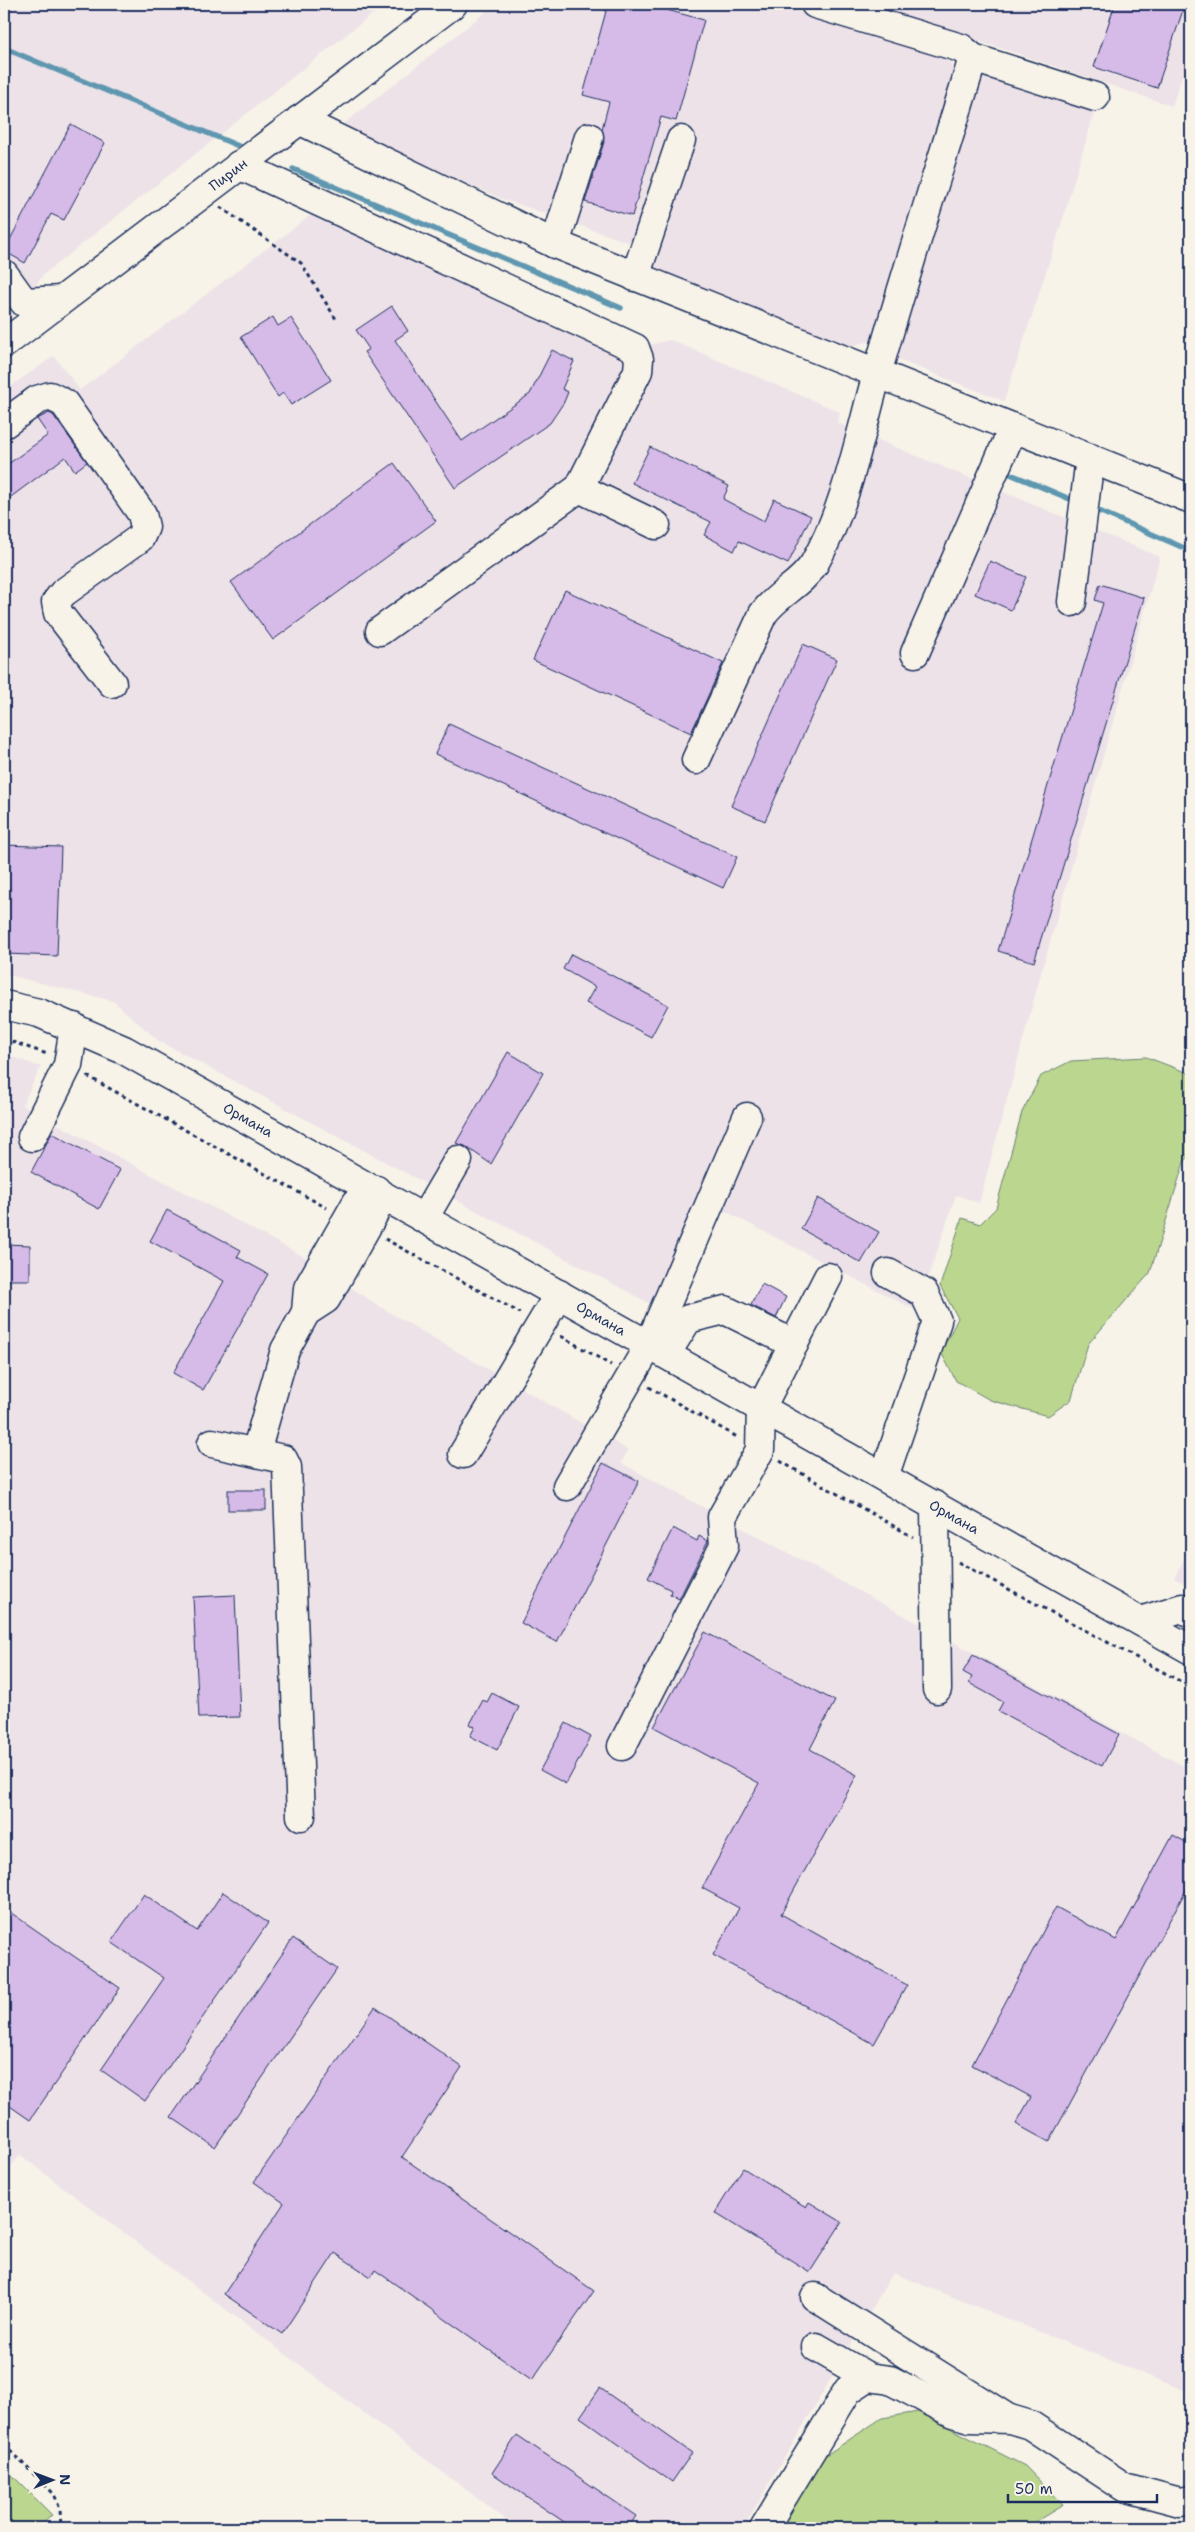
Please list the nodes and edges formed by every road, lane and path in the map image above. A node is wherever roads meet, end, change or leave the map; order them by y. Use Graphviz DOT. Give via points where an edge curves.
graph roads {
  1 [pos="453,4"];
  2 [pos="815,4"];
  3 [pos="973,58"];
  4 [pos="1095,96"];
  5 [pos="299,120"];
  6 [pos="589,137"];
  7 [pos="681,140"];
  8 [pos="239,165"];
  9 [pos="201,194"];
  10 [pos="555,244"];
  11 [pos="4,274"];
  12 [pos="635,276"];
  13 [pos="61,300"];
  14 [pos="336,319"];
  15 [pos="4,344"];
  16 [pos="877,373"];
  17 [pos="4,424"];
  18 [pos="1013,428"];
  19 [pos="1090,458"];
  20 [pos="580,488"];
  21 [pos="1191,499"];
  22 [pos="656,525"];
  23 [pos="1072,602"];
  24 [pos="380,631"];
  25 [pos="914,653"];
  26 [pos="112,683"];
  27 [pos="696,760"];
  28 [pos="4,1005"];
  29 [pos="74,1028"];
  30 [pos="4,1039"];
  31 [pos="68,1065"];
  32 [pos="747,1117"];
  33 [pos="32,1137"];
  34 [pos="458,1160"];
  35 [pos="376,1190"];
  36 [pos="424,1218"];
  37 [pos="347,1219"];
  38 [pos="888,1273"];
  39 [pos="828,1277"];
  40 [pos="559,1294"];
  41 [pos="306,1312"];
  42 [pos="794,1344"];
  43 [pos="658,1349"];
  44 [pos="762,1408"];
  45 [pos="212,1443"];
  46 [pos="256,1452"];
  47 [pos="463,1454"];
  48 [pos="884,1477"];
  49 [pos="567,1486"];
  50 [pos="935,1505"];
  51 [pos="1191,1613"];
  52 [pos="1140,1621"];
  53 [pos="1191,1650"];
  54 [pos="937,1690"];
  55 [pos="622,1746"];
  56 [pos="301,1816"];
  57 [pos="816,2297"];
  58 [pos="816,2347"];
  59 [pos="868,2377"];
  60 [pos="1010,2419"];
  61 [pos="4,2445"];
  62 [pos="1191,2500"];
  63 [pos="61,2528"];
  64 [pos="764,2528"];
  1 -- 5 [label="street, Пирин"];
  2 -- 3 [label="street" via="961,48"];
  3 -- 4 [label="street"];
  3 -- 16 [label="street"];
  5 -- 8 [label="street, Пирин"];
  5 -- 10 [label="street"];
  6 -- 10 [label="street"];
  7 -- 12 [label="street"];
  8 -- 9 [label="street, Пирин"];
  8 -- 20 [label="street" via="635,348 639,359 638,371"];
  9 -- 13 [label="street, Пирин"];
  9 -- 14 [label="path" via="301,263"];
  10 -- 12 [label="street"];
  11 -- 13 [label="street" via="24,302"];
  12 -- 16 [label="street"];
  13 -- 15 [label="street, Пирин"];
  16 -- 18 [label="street"];
  16 -- 27 [label="street" via="841,505 814,564 806,576 771,602 763,614"];
  17 -- 26 [label="street" via="37,400 50,396 64,404 142,514 145,527 140,538 63,592 56,602 58,613"];
  18 -- 19 [label="street"];
  18 -- 25 [label="street"];
  19 -- 21 [label="street"];
  19 -- 23 [label="street"];
  20 -- 22 [label="street"];
  20 -- 24 [label="street"];
  28 -- 29 [label="street, Ормана"];
  29 -- 31 [label="street"];
  29 -- 35 [label="street, Ормана" via="124,1050"];
  30 -- 31 [label="path" via="46,1053"];
  31 -- 33 [label="street"];
  31 -- 37 [label="path"];
  32 -- 43 [label="street"];
  34 -- 36 [label="street"];
  35 -- 36 [label="street, Ормана"];
  35 -- 37 [label="street" via="357,1202"];
  35 -- 41 [label="street" via="375,1212 326,1299"];
  36 -- 40 [label="street, Ормана"];
  37 -- 41 [label="street" via="308,1288"];
  38 -- 48 [label="street" via="924,1293 937,1321"];
  39 -- 42 [label="street"];
  40 -- 43 [label="street, Ормана"];
  40 -- 47 [label="street"];
  41 -- 46 [label="street" via="285,1350"];
  42 -- 43 [label="street" via="725,1310 688,1319"];
  42 -- 44 [label="street"];
  43 -- 44 [label="street, Ормана"];
  43 -- 49 [label="street"];
  44 -- 48 [label="street, Ормана"];
  44 -- 55 [label="street" via="760,1450 722,1517 724,1546"];
  45 -- 46 [label="street"];
  46 -- 56 [label="street" via="283,1459 287,1467"];
  48 -- 50 [label="street, Ормана"];
  50 -- 52 [label="street, Ормана"];
  50 -- 54 [label="street"];
  51 -- 52 [label="street" via="1182,1608"];
  52 -- 53 [label="street, Ормана"];
  57 -- 60 [label="street"];
  58 -- 59 [label="street"];
  59 -- 60 [label="street" via="890,2380 953,2413 970,2418"];
  59 -- 64 [label="street" via="848,2390"];
  60 -- 62 [label="street" via="1030,2425 1124,2487 1180,2502"];
  61 -- 63 [label="path" via="54,2494 60,2508"];
}
